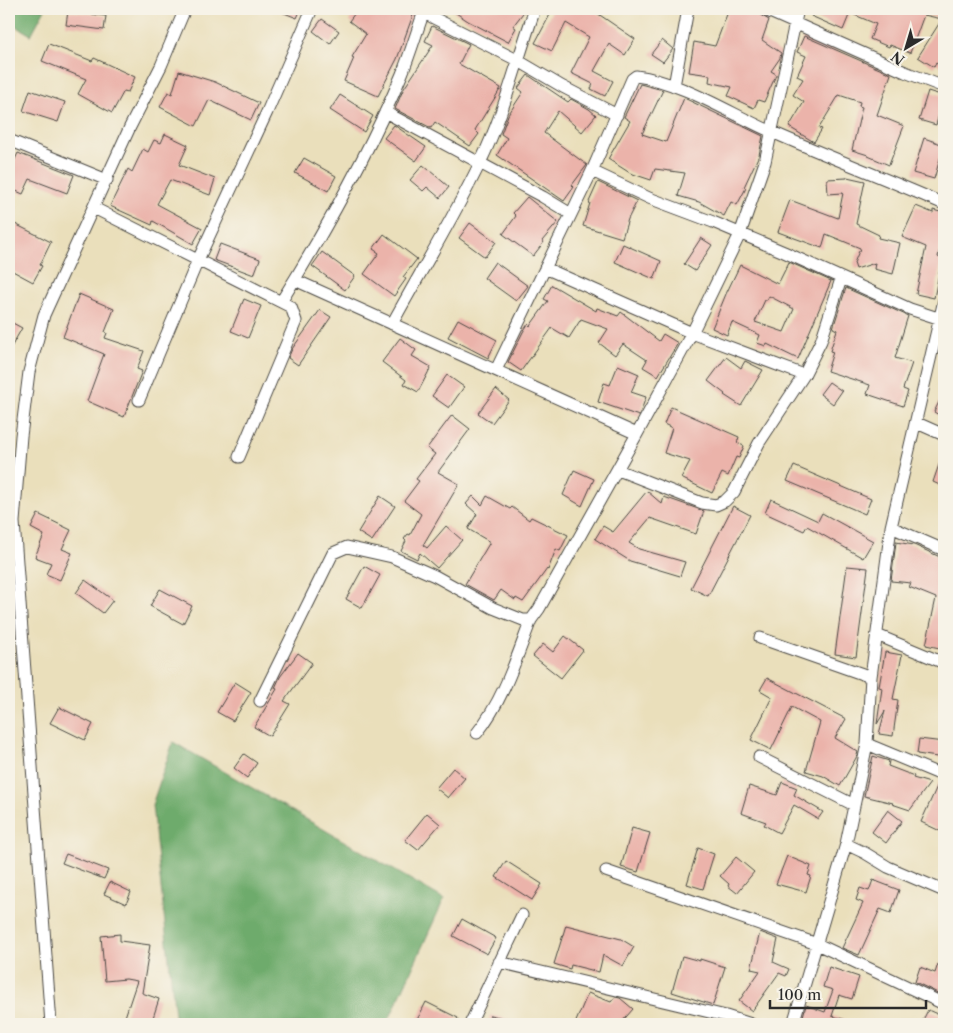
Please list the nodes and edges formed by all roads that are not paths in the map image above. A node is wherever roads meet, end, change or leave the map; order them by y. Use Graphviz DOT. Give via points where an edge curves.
graph roads {
  1 [pos="185,9"];
  2 [pos="312,9"];
  3 [pos="535,9"];
  4 [pos="688,9"];
  5 [pos="763,9"];
  6 [pos="798,9"];
  7 [pos="422,10"];
  8 [pos="796,23"];
  9 [pos="517,60"];
  10 [pos="674,86"];
  11 [pos="944,88"];
  12 [pos="385,112"];
  13 [pos="617,115"];
  14 [pos="772,132"];
  15 [pos="9,140"];
  16 [pos="480,163"];
  17 [pos="592,171"];
  18 [pos="107,180"];
  19 [pos="944,204"];
  20 [pos="94,208"];
  21 [pos="571,214"];
  22 [pos="740,234"];
  23 [pos="198,260"];
  24 [pos="545,268"];
  25 [pos="841,279"];
  26 [pos="295,280"];
  27 [pos="944,300"];
  28 [pos="281,302"];
  29 [pos="942,319"];
  30 [pos="392,324"];
  31 [pos="692,333"];
  32 [pos="496,370"];
  33 [pos="804,375"];
  34 [pos="139,400"];
  35 [pos="917,423"];
  36 [pos="637,434"];
  37 [pos="944,435"];
  38 [pos="239,456"];
  39 [pos="618,470"];
  40 [pos="891,527"];
  41 [pos="944,550"];
  42 [pos="531,620"];
  43 [pos="877,635"];
  44 [pos="760,638"];
  45 [pos="944,663"];
  46 [pos="870,677"];
  47 [pos="260,701"];
  48 [pos="477,733"];
  49 [pos="866,744"];
  50 [pos="759,757"];
  51 [pos="944,776"];
  52 [pos="854,805"];
  53 [pos="846,844"];
  54 [pos="606,871"];
  55 [pos="944,891"];
  56 [pos="522,915"];
  57 [pos="816,944"];
  58 [pos="499,962"];
  59 [pos="944,1004"];
  60 [pos="51,1024"];
  61 [pos="470,1024"];
  62 [pos="751,1024"];
  63 [pos="793,1024"];
  1 -- 18 [label="street"];
  2 -- 23 [label="street"];
  3 -- 9 [label="street"];
  4 -- 10 [label="street"];
  5 -- 8 [label="street"];
  6 -- 8 [label="street"];
  7 -- 9 [label="street"];
  7 -- 12 [label="street" via="403,72"];
  8 -- 11 [label="street"];
  8 -- 14 [label="street"];
  9 -- 13 [label="street"];
  9 -- 16 [label="street" via="508,94"];
  10 -- 13 [label="street" via="636,76"];
  10 -- 14 [label="street"];
  12 -- 16 [label="street"];
  12 -- 26 [label="street"];
  13 -- 17 [label="street"];
  14 -- 19 [label="street"];
  14 -- 22 [label="street"];
  15 -- 18 [label="street"];
  16 -- 21 [label="street"];
  16 -- 30 [label="street"];
  17 -- 21 [label="street"];
  17 -- 22 [label="street" via="649,198"];
  18 -- 20 [label="street"];
  20 -- 23 [label="street"];
  20 -- 60 [label="street" via="44,315 28,372 14,522"];
  21 -- 24 [label="street"];
  22 -- 25 [label="street"];
  22 -- 31 [label="street"];
  23 -- 28 [label="street"];
  23 -- 34 [label="street"];
  24 -- 31 [label="street"];
  24 -- 32 [label="street"];
  25 -- 29 [label="street"];
  25 -- 33 [label="street" via="821,341"];
  26 -- 28 [label="street"];
  26 -- 30 [label="street"];
  27 -- 29 [label="street"];
  28 -- 38 [label="street" via="291,307 296,321"];
  29 -- 35 [label="street"];
  30 -- 32 [label="street"];
  31 -- 33 [label="street"];
  31 -- 36 [label="street"];
  32 -- 36 [label="street"];
  33 -- 39 [label="street" via="759,443 734,492 725,501 702,503"];
  35 -- 37 [label="street"];
  35 -- 40 [label="street"];
  36 -- 39 [label="street"];
  39 -- 42 [label="street"];
  40 -- 41 [label="street"];
  40 -- 43 [label="street"];
  42 -- 47 [label="street" via="493,608 436,576 392,557 347,547 333,553"];
  42 -- 48 [label="street" via="489,717"];
  43 -- 45 [label="street"];
  43 -- 46 [label="street"];
  44 -- 46 [label="street"];
  46 -- 49 [label="street"];
  49 -- 51 [label="street"];
  49 -- 52 [label="street"];
  50 -- 52 [label="street"];
  52 -- 53 [label="street"];
  53 -- 55 [label="street" via="888,867"];
  53 -- 57 [label="street"];
  54 -- 57 [label="street"];
  56 -- 58 [label="street"];
  57 -- 59 [label="street"];
  57 -- 63 [label="street"];
  58 -- 61 [label="street"];
  58 -- 62 [label="street"];
}
